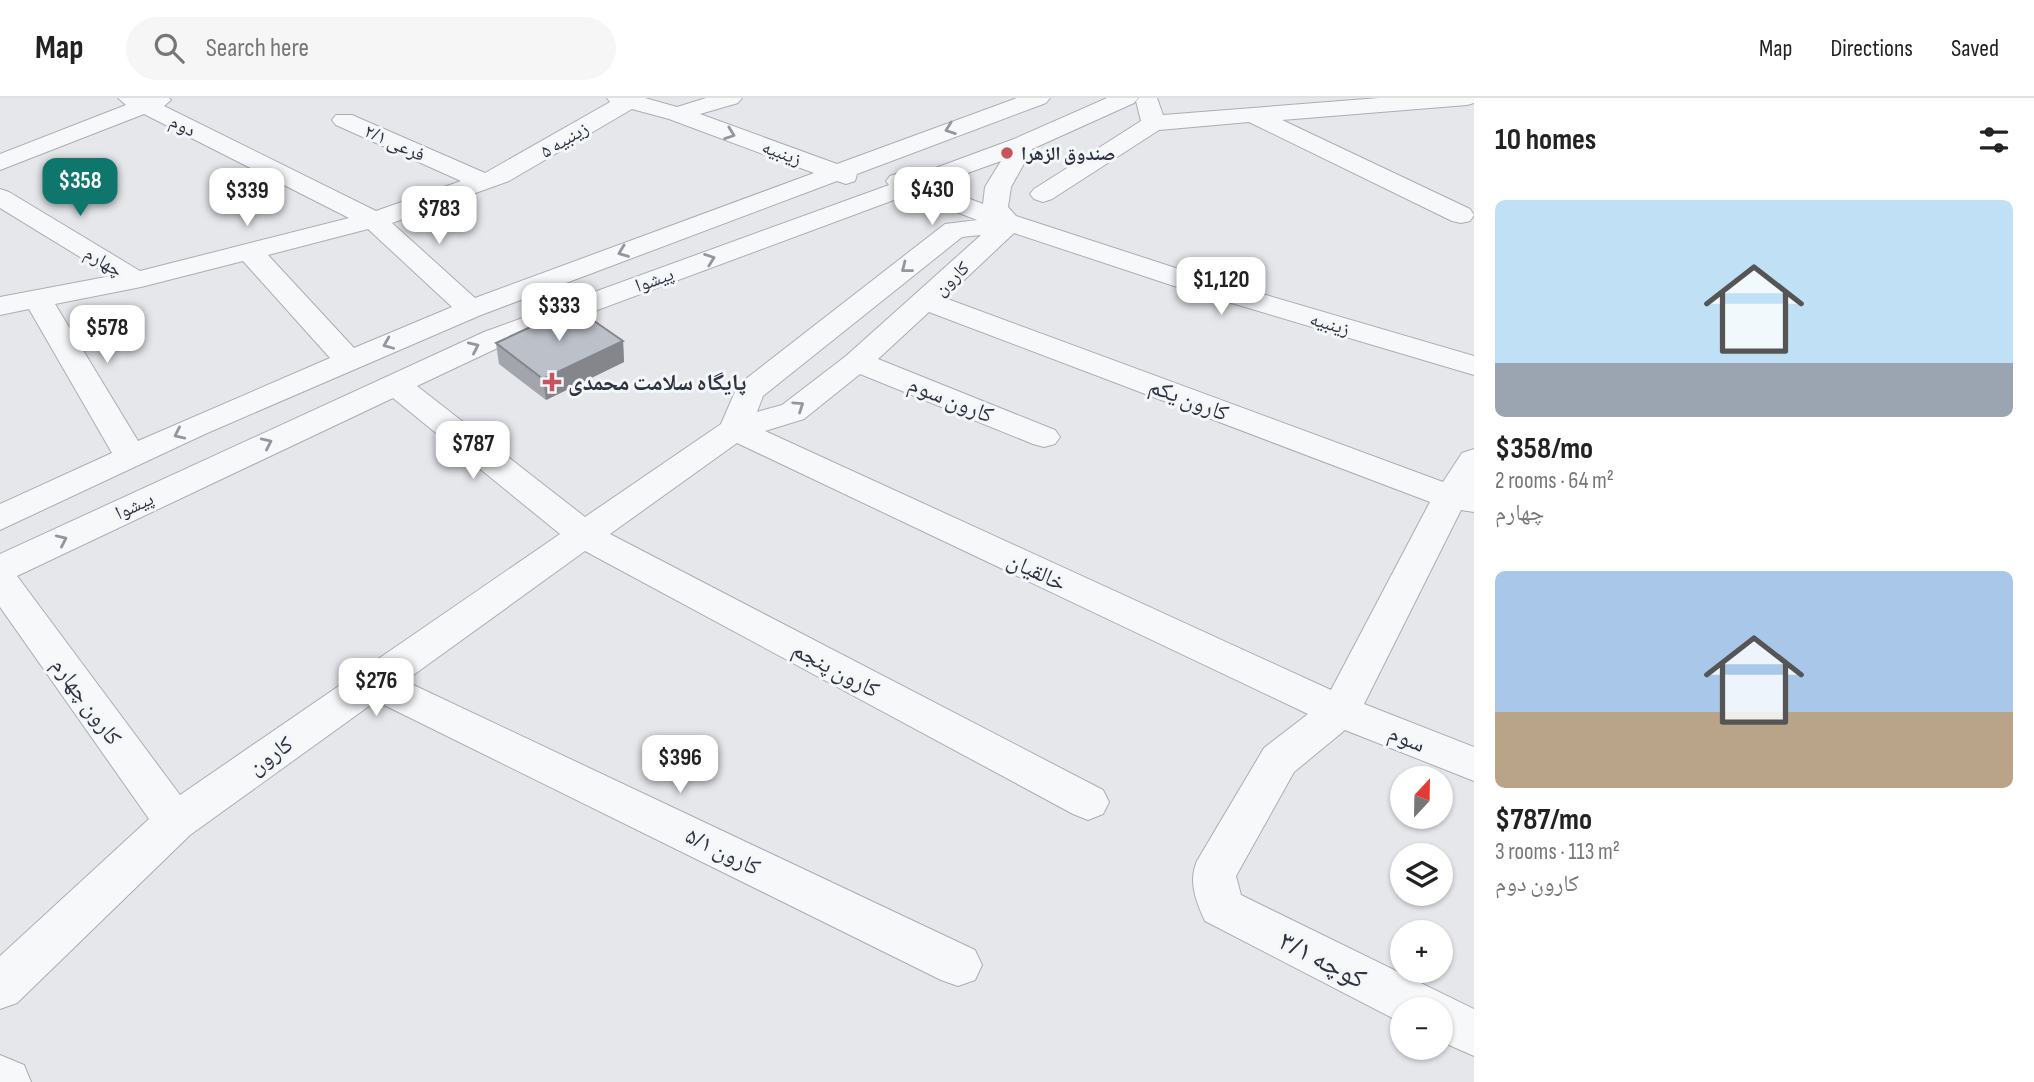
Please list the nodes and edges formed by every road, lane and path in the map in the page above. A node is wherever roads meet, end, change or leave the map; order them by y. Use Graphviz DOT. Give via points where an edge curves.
graph roads {
  1 [pos="730,98"];
  2 [pos="968,98"];
  3 [pos="1038,98"];
  4 [pos="1126,98"];
  5 [pos="1148,98"];
  6 [pos="1456,98"];
  7 [pos="1467,98"];
  8 [pos="624,99"];
  9 [pos="146,101"];
  10 [pos="995,113"];
  11 [pos="677,114"];
  12 [pos="1256,116"];
  13 [pos="344,120"];
  14 [pos="1153,123"];
  15 [pos="1023,144"];
  16 [pos="0,163"];
  17 [pos="845,168"];
  18 [pos="492,179"];
  19 [pos="899,190"];
  20 [pos="1043,194"];
  21 [pos="0,197"];
  22 [pos="1461,215"];
  23 [pos="998,219"];
  24 [pos="373,220"];
  25 [pos="250,252"];
  26 [pos="136,281"];
  27 [pos="38,299"];
  28 [pos="927,301"];
  29 [pos="0,306"];
  30 [pos="471,309"];
  31 [pos="350,361"];
  32 [pos="857,362"];
  33 [pos="1474,366"];
  34 [pos="395,384"];
  35 [pos="735,429"];
  36 [pos="1044,437"];
  37 [pos="131,457"];
  38 [pos="1474,460"];
  39 [pos="1462,499"];
  40 [pos="0,518"];
  41 [pos="585,536"];
  42 [pos="0,569"];
  43 [pos="0,580"];
  44 [pos="374,683"];
  45 [pos="1340,711"];
  46 [pos="1474,764"];
  47 [pos="1088,802"];
  48 [pos="175,822"];
  49 [pos="958,965"];
  50 [pos="0,987"];
  51 [pos="1399,997"];
  52 [pos="1453,1023"];
  53 [pos="1474,1033"];
  54 [pos="0,1079"];
  55 [pos="6,1082"];
  1 -- 11 [label="street"];
  2 -- 10 [label="street"];
  3 -- 10 [label="street, پیشوا"];
  4 -- 15 [label="street, پیشوا"];
  5 -- 14 [label="street"];
  6 -- 7 [label="street"];
  6 -- 12 [label="street"];
  8 -- 11 [label="street, زینبیه"];
  8 -- 18 [label="street, زینبیه ۵"];
  9 -- 16 [label="street"];
  9 -- 24 [label="street, دوم"];
  10 -- 17 [label="street, پیشوا, one-way"];
  11 -- 17 [label="street, زینبیه, one-way"];
  12 -- 14 [label="street"];
  12 -- 22 [label="street"];
  13 -- 18 [label="street, فرعی ۲/۱"];
  14 -- 20 [label="street"];
  15 -- 19 [label="street, پیشوا"];
  15 -- 23 [label="street" via="998,187"];
  17 -- 19 [label="street, زینبیه"];
  17 -- 30 [label="street, پیشوا, one-way"];
  18 -- 24 [label="street, زینبیه ۵"];
  19 -- 23 [label="street, زینبیه"];
  34 -- 19 [label="street, پیشوا, one-way" via="495,338"];
  21 -- 26 [label="street, چهارم"];
  23 -- 28 [label="street, کارون"];
  23 -- 33 [label="street, زینبیه"];
  23 -- 35 [label="street, کارون, one-way" via="954,230 749,392"];
  24 -- 25 [label="street, زینبیه ۵"];
  24 -- 30 [label="street, دوم"];
  25 -- 26 [label="street, زینبیه ۵"];
  25 -- 31 [label="street"];
  26 -- 27 [label="street, زینبیه ۵"];
  27 -- 29 [label="street, زینبیه ۵"];
  27 -- 37 [label="street"];
  28 -- 32 [label="street, کارون"];
  28 -- 39 [label="street, کارون یکم"];
  30 -- 31 [label="street, پیشوا, one-way"];
  31 -- 37 [label="street, پیشوا, one-way"];
  35 -- 32 [label="street, کارون, one-way" via="793,412"];
  32 -- 36 [label="street, کارون سوم"];
  34 -- 41 [label="street, کارون پنجم"];
  42 -- 34 [label="street, پیشوا, one-way"];
  35 -- 41 [label="street, کارون"];
  35 -- 45 [label="street, خالقیان"];
  37 -- 40 [label="street, پیشوا"];
  38 -- 39 [label="street"];
  39 -- 45 [label="street"];
  41 -- 44 [label="street, کارون"];
  41 -- 47 [label="street, کارون پنجم"];
  43 -- 48 [label="street, کارون چهارم"];
  44 -- 48 [label="street, کارون"];
  44 -- 49 [label="street, کارون ۵/۱"];
  45 -- 46 [label="street, سوم"];
  45 -- 51 [label="street, کوچه ۳/۱" via="1279,760 1213,875 1221,907"];
  48 -- 50 [label="street, کارون"];
  52 -- 53 [label="street"];
  54 -- 55 [label="street"];
}
